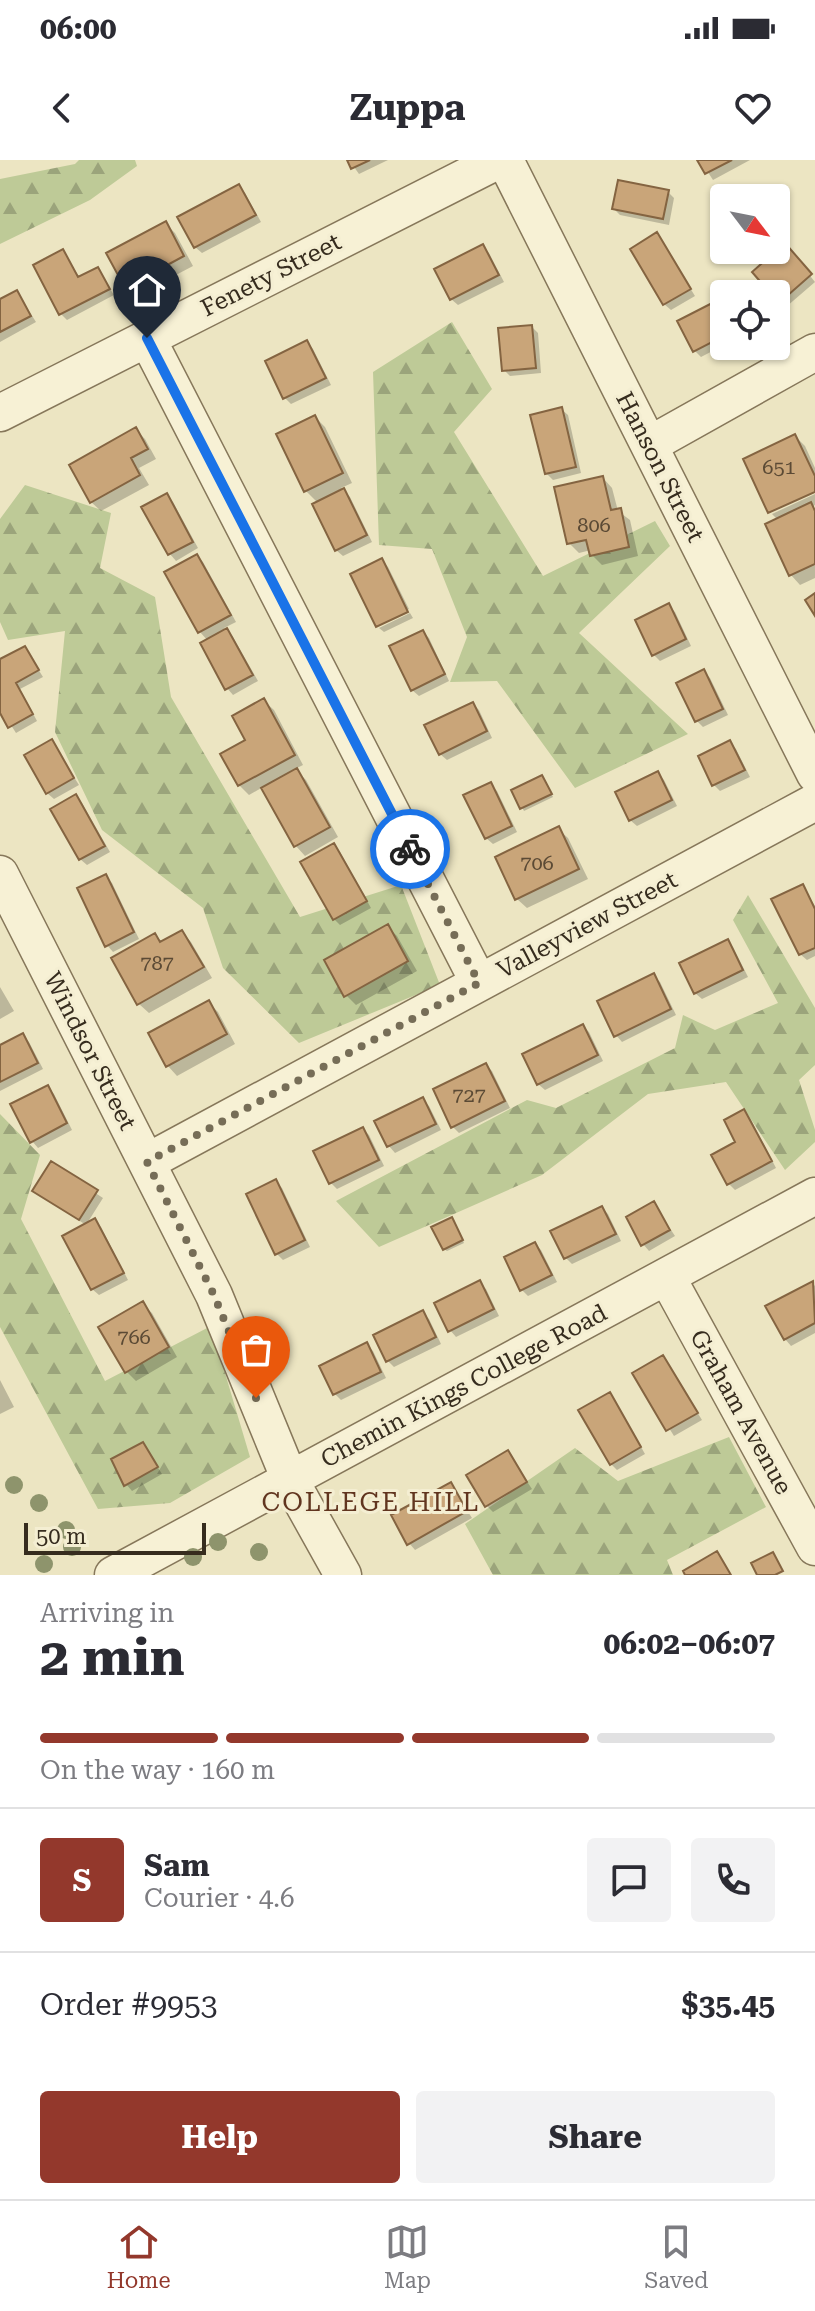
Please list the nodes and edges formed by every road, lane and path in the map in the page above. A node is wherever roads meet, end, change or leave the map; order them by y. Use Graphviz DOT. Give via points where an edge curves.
graph roads {
  1 [pos="499,160"];
  2 [pos="505,160"];
  3 [pos="147,338"];
  4 [pos="815,352"];
  5 [pos="0,413"];
  6 [pos="649,445"];
  7 [pos="815,774"];
  8 [pos="815,802"];
  9 [pos="0,874"];
  10 [pos="479,983"];
  11 [pos="147,1162"];
  12 [pos="815,1196"];
  13 [pos="667,1277"];
  14 [pos="290,1480"];
  15 [pos="815,1547"];
  16 [pos="113,1575"];
  17 [pos="343,1575"];
  1 -- 3 [label="street, Fenety Street"];
  2 -- 6 [label="street, Hanson Street"];
  3 -- 5 [label="street, Fenety Street"];
  3 -- 10 [label="street"];
  4 -- 6 [label="street"];
  6 -- 7 [label="street, Hanson Street"];
  8 -- 10 [label="street, Valleyview Street"];
  9 -- 11 [label="street, Windsor Street"];
  10 -- 11 [label="street, Valleyview Street"];
  11 -- 14 [label="street, Windsor Street" via="214,1295"];
  12 -- 13 [label="street, Chemin Kings College Road"];
  13 -- 14 [label="street, Chemin Kings College Road"];
  13 -- 15 [label="street, Graham Avenue"];
  14 -- 16 [label="street, Chemin Kings College Road"];
  14 -- 17 [label="street, Windsor Street"];
}
